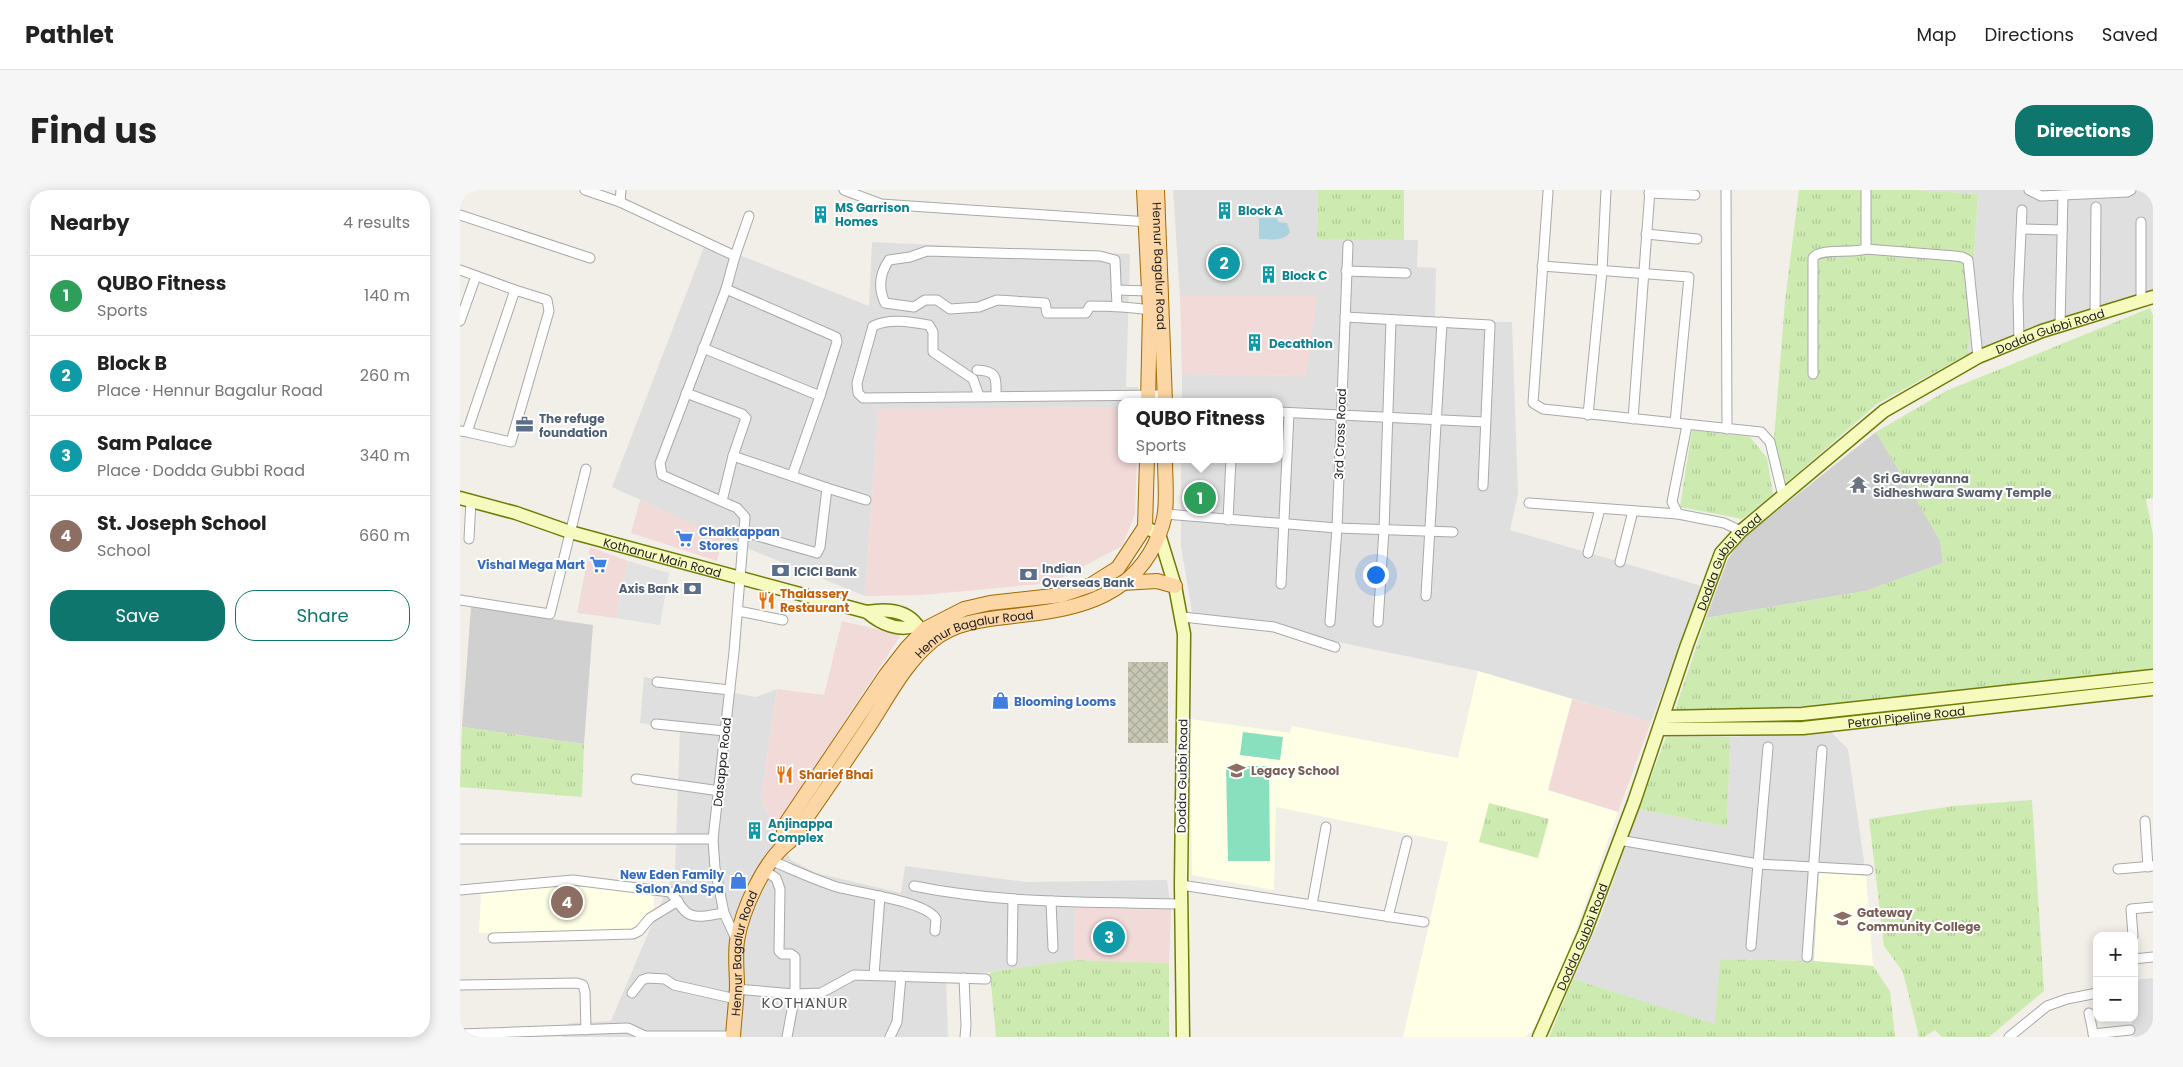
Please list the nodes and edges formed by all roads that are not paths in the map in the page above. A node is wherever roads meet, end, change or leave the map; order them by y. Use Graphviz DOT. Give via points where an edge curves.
graph roads {
  1 [pos="585,190"];
  2 [pos="622,190"];
  3 [pos="844,190"];
  4 [pos="1144,190"];
  5 [pos="1157,190"];
  6 [pos="1606,190"];
  7 [pos="1726,190"];
  8 [pos="1866,190"];
  9 [pos="2029,190"];
  10 [pos="2131,190"];
  11 [pos="1649,191"];
  12 [pos="1548,192"];
  13 [pos="2075,192"];
  14 [pos="1695,195"];
  15 [pos="2063,195"];
  16 [pos="620,202"];
  17 [pos="2096,207"];
  18 [pos="2022,210"];
  19 [pos="460,215"];
  20 [pos="749,216"];
  21 [pos="2141,222"];
  22 [pos="1152,223"];
  23 [pos="2022,229"];
  24 [pos="2062,230"];
  25 [pos="1646,234"];
  26 [pos="1697,239"];
  27 [pos="1348,245"];
  28 [pos="1866,250"];
  29 [pos="735,256"];
  30 [pos="590,258"];
  31 [pos="1542,266"];
  32 [pos="460,270"];
  33 [pos="1346,271"];
  34 [pos="1602,271"];
  35 [pos="1406,273"];
  36 [pos="1643,274"];
  37 [pos="476,276"];
  38 [pos="515,290"];
  39 [pos="726,290"];
  40 [pos="1116,290"];
  41 [pos="1149,291"];
  42 [pos="2147,299"];
  43 [pos="1117,306"];
  44 [pos="1150,310"];
  45 [pos="2095,315"];
  46 [pos="1345,317"];
  47 [pos="1391,320"];
  48 [pos="460,321"];
  49 [pos="1442,322"];
  50 [pos="2060,326"];
  51 [pos="2018,340"];
  52 [pos="703,348"];
  53 [pos="1978,357"];
  54 [pos="977,370"];
  55 [pos="1813,374"];
  56 [pos="686,393"];
  57 [pos="820,396"];
  58 [pos="979,396"];
  59 [pos="996,396"];
  60 [pos="1148,398"];
  61 [pos="1165,398"];
  62 [pos="1283,412"];
  63 [pos="1289,413"];
  64 [pos="1341,415"];
  65 [pos="1588,415"];
  66 [pos="1389,417"];
  67 [pos="1633,419"];
  68 [pos="1435,420"];
  69 [pos="1484,422"];
  70 [pos="1675,423"];
  71 [pos="1687,425"];
  72 [pos="1727,429"];
  73 [pos="464,432"];
  74 [pos="734,456"];
  75 [pos="1147,463"];
  76 [pos="1166,463"];
  77 [pos="1231,463"];
  78 [pos="586,469"];
  79 [pos="792,476"];
  80 [pos="1483,486"];
  81 [pos="827,488"];
  82 [pos="1783,496"];
  83 [pos="465,499"];
  84 [pos="866,500"];
  85 [pos="722,501"];
  86 [pos="1529,503"];
  87 [pos="1600,509"];
  88 [pos="1633,511"];
  89 [pos="1165,514"];
  90 [pos="1678,514"];
  91 [pos="1228,520"];
  92 [pos="1283,524"];
  93 [pos="1144,527"];
  94 [pos="1337,528"];
  95 [pos="1384,530"];
  96 [pos="1429,531"];
  97 [pos="570,532"];
  98 [pos="744,532"];
  99 [pos="1453,532"];
  100 [pos="1740,532"];
  101 [pos="1160,534"];
  102 [pos="469,539"];
  103 [pos="1588,553"];
  104 [pos="1620,562"];
  105 [pos="741,579"];
  106 [pos="1122,584"];
  107 [pos="1281,584"];
  108 [pos="1175,586"];
  109 [pos="1426,596"];
  110 [pos="460,600"];
  111 [pos="738,611"];
  112 [pos="1183,617"];
  113 [pos="783,620"];
  114 [pos="1330,622"];
  115 [pos="1378,622"];
  116 [pos="925,631"];
  117 [pos="1335,647"];
  118 [pos="2153,676"];
  119 [pos="657,682"];
  120 [pos="2044,688"];
  121 [pos="2153,689"];
  122 [pos="730,690"];
  123 [pos="2045,701"];
  124 [pos="1663,716"];
  125 [pos="656,724"];
  126 [pos="1658,729"];
  127 [pos="725,732"];
  128 [pos="1768,746"];
  129 [pos="1822,750"];
  130 [pos="636,779"];
  131 [pos="720,791"];
  132 [pos="2145,821"];
  133 [pos="1326,827"];
  134 [pos="460,839"];
  135 [pos="713,839"];
  136 [pos="1619,840"];
  137 [pos="1407,841"];
  138 [pos="1758,864"];
  139 [pos="769,866"];
  140 [pos="2151,866"];
  141 [pos="1814,868"];
  142 [pos="2118,869"];
  143 [pos="1868,870"];
  144 [pos="1181,885"];
  145 [pos="914,886"];
  146 [pos="460,890"];
  147 [pos="880,896"];
  148 [pos="1013,899"];
  149 [pos="678,901"];
  150 [pos="1051,901"];
  151 [pos="1181,904"];
  152 [pos="1312,905"];
  153 [pos="2153,907"];
  154 [pos="724,913"];
  155 [pos="1388,916"];
  156 [pos="1424,922"];
  157 [pos="935,931"];
  158 [pos="2132,932"];
  159 [pos="494,938"];
  160 [pos="737,942"];
  161 [pos="1750,946"];
  162 [pos="1052,948"];
  163 [pos="1807,957"];
  164 [pos="2153,957"];
  165 [pos="2138,959"];
  166 [pos="1012,961"];
  167 [pos="874,975"];
  168 [pos="901,976"];
  169 [pos="964,978"];
  170 [pos="986,979"];
  171 [pos="460,985"];
  172 [pos="632,993"];
  173 [pos="736,994"];
  174 [pos="796,994"];
  175 [pos="2093,994"];
  176 [pos="2089,1013"];
  177 [pos="586,1030"];
  178 [pos="2130,1030"];
  179 [pos="460,1034"];
  180 [pos="2093,1035"];
  181 [pos="653,1036"];
  182 [pos="733,1036"];
  183 [pos="787,1037"];
  184 [pos="890,1037"];
  185 [pos="965,1037"];
  186 [pos="1183,1037"];
  187 [pos="1539,1037"];
  188 [pos="2009,1037"];
  1 -- 16 [label="street"];
  2 -- 16 [label="street"];
  3 -- 22 [label="street" via="881,204"];
  4 -- 22 [label="main road, Hennur Bagalur Road"];
  5 -- 22 [label="main road, Hennur Bagalur Road"];
  6 -- 34 [label="street"];
  7 -- 72 [label="street"];
  8 -- 28 [label="street"];
  9 -- 15 [label="street" via="2041,196"];
  10 -- 13 [label="street"];
  11 -- 14 [label="street"];
  11 -- 25 [label="street"];
  12 -- 31 [label="street"];
  13 -- 15 [label="street"];
  15 -- 24 [label="street"];
  16 -- 29 [label="street"];
  17 -- 45 [label="street"];
  18 -- 23 [label="street"];
  19 -- 30 [label="street"];
  20 -- 29 [label="street"];
  21 -- 42 [label="street"];
  22 -- 41 [label="main road, Hennur Bagalur Road"];
  22 -- 61 [label="main road, Hennur Bagalur Road"];
  23 -- 24 [label="street"];
  23 -- 51 [label="street"];
  24 -- 50 [label="street"];
  25 -- 26 [label="street"];
  25 -- 36 [label="street"];
  27 -- 33 [label="street, 3rd Cross Road"];
  28 -- 53 [label="street" via="1962,256 1968,260"];
  28 -- 55 [label="street" via="1820,252 1813,258"];
  29 -- 39 [label="street"];
  31 -- 34 [label="street"];
  31 -- 65 [label="street" via="1533,403 1543,409"];
  32 -- 37 [label="street"];
  33 -- 35 [label="street"];
  33 -- 46 [label="street, 3rd Cross Road"];
  34 -- 36 [label="street"];
  34 -- 65 [label="street"];
  36 -- 67 [label="street"];
  36 -- 70 [label="street" via="1689,278"];
  37 -- 38 [label="street"];
  37 -- 48 [label="street"];
  38 -- 73 [label="street"];
  38 -- 73 [label="street" via="547,300 550,304 511,442"];
  39 -- 52 [label="street"];
  39 -- 57 [label="street" via="836,337"];
  40 -- 41 [label="street"];
  40 -- 43 [label="street"];
  40 -- 43 [label="street" via="1115,260 1100,256 927,251 889,260 882,270 880,293 885,303 914,307 925,300 937,300 950,309 979,307 997,300 1045,303 1046,313 1086,313 1090,306"];
  41 -- 44 [label="main road, Hennur Bagalur Road"];
  42 -- 45 [label="street, Dodda Gubbi Road"];
  43 -- 44 [label="street"];
  44 -- 60 [label="main road, Hennur Bagalur Road"];
  45 -- 50 [label="street, Dodda Gubbi Road"];
  46 -- 47 [label="street"];
  46 -- 64 [label="street, 3rd Cross Road"];
  47 -- 49 [label="street"];
  47 -- 66 [label="street"];
  49 -- 68 [label="street"];
  49 -- 69 [label="street" via="1490,325"];
  50 -- 51 [label="street, Dodda Gubbi Road"];
  51 -- 53 [label="street, Dodda Gubbi Road"];
  52 -- 56 [label="street"];
  52 -- 57 [label="street"];
  53 -- 82 [label="street, Dodda Gubbi Road" via="1884,411"];
  54 -- 59 [label="street" via="994,376"];
  56 -- 74 [label="street" via="746,418"];
  56 -- 85 [label="street" via="660,469 662,475"];
  57 -- 79 [label="street"];
  58 -- 58 [label="street" via="973,379 933,352 933,332 929,325 907,321 873,326 857,383 863,398"];
  58 -- 59 [label="street"];
  59 -- 60 [label="street"];
  60 -- 61 [label="street"];
  62 -- 63 [label="street"];
  63 -- 64 [label="street"];
  63 -- 92 [label="street"];
  64 -- 66 [label="street"];
  64 -- 94 [label="street, 3rd Cross Road"];
  65 -- 67 [label="street"];
  66 -- 68 [label="street"];
  66 -- 95 [label="street"];
  67 -- 70 [label="street"];
  68 -- 69 [label="street"];
  68 -- 96 [label="street"];
  69 -- 80 [label="street"];
  70 -- 71 [label="street"];
  71 -- 72 [label="street"];
  71 -- 90 [label="street" via="1672,502"];
  72 -- 82 [label="street" via="1765,435 1770,442"];
  74 -- 79 [label="street"];
  74 -- 85 [label="street"];
  75 -- 93 [label="main road, Hennur Bagalur Road"];
  76 -- 89 [label="main road, Hennur Bagalur Road"];
  77 -- 91 [label="street"];
  78 -- 97 [label="street"];
  79 -- 81 [label="street"];
  81 -- 84 [label="street"];
  81 -- 98 [label="street" via="817,553"];
  82 -- 100 [label="street, Dodda Gubbi Road"];
  83 -- 97 [label="street, Kothanur Main Road"];
  83 -- 102 [label="street"];
  85 -- 98 [label="street, Dasappa Road" via="737,508 745,517"];
  86 -- 87 [label="street"];
  87 -- 88 [label="street"];
  87 -- 103 [label="street"];
  88 -- 90 [label="street"];
  88 -- 104 [label="street"];
  89 -- 91 [label="street"];
  89 -- 101 [label="main road, Hennur Bagalur Road"];
  90 -- 100 [label="street" via="1724,523"];
  91 -- 92 [label="street"];
  92 -- 94 [label="street"];
  92 -- 107 [label="street"];
  93 -- 101 [label="street"];
  93 -- 116 [label="main road, Hennur Bagalur Road" via="1118,568 1091,585 1062,595 964,609"];
  94 -- 95 [label="street"];
  94 -- 114 [label="street, 3rd Cross Road"];
  95 -- 96 [label="street"];
  95 -- 115 [label="street"];
  96 -- 99 [label="street"];
  96 -- 109 [label="street"];
  97 -- 105 [label="street, Kothanur Main Road"];
  97 -- 110 [label="street" via="550,614"];
  98 -- 105 [label="street, Dasappa Road"];
  100 -- 124 [label="street, Dodda Gubbi Road" via="1720,553"];
  101 -- 106 [label="main road, Hennur Bagalur Road" via="1146,561"];
  101 -- 108 [label="street, Dodda Gubbi Road"];
  105 -- 111 [label="street, Dasappa Road"];
  105 -- 116 [label="street, Kothanur Main Road" via="866,612 884,609 910,616"];
  106 -- 108 [label="main road" via="1157,581"];
  106 -- 116 [label="main road, Hennur Bagalur Road" via="1091,602 1059,611 973,621 950,630"];
  108 -- 112 [label="street, Dodda Gubbi Road"];
  111 -- 113 [label="street"];
  111 -- 122 [label="street, Dasappa Road"];
  112 -- 117 [label="street" via="1274,627"];
  112 -- 144 [label="street, Dodda Gubbi Road"];
  116 -- 139 [label="main road, Hennur Bagalur Road" via="886,675 790,818 785,826 782,847"];
  118 -- 120 [label="street, Petrol Pipeline Road"];
  119 -- 122 [label="street"];
  120 -- 123 [label="street"];
  120 -- 124 [label="street, Petrol Pipeline Road" via="1802,714"];
  121 -- 123 [label="street, Petrol Pipeline Road"];
  122 -- 127 [label="street, Dasappa Road"];
  123 -- 126 [label="street, Petrol Pipeline Road" via="1803,728"];
  124 -- 126 [label="street, Dodda Gubbi Road"];
  125 -- 127 [label="street"];
  126 -- 136 [label="street, Dodda Gubbi Road"];
  127 -- 131 [label="street, Dasappa Road"];
  128 -- 138 [label="street"];
  129 -- 141 [label="street"];
  130 -- 131 [label="street"];
  131 -- 135 [label="street, Dasappa Road"];
  132 -- 140 [label="street"];
  133 -- 152 [label="street"];
  134 -- 135 [label="street"];
  135 -- 154 [label="street, Dasappa Road"];
  136 -- 138 [label="street"];
  136 -- 187 [label="street, Dodda Gubbi Road" via="1585,932"];
  137 -- 155 [label="street"];
  138 -- 141 [label="street"];
  138 -- 161 [label="street"];
  139 -- 147 [label="street" via="837,887"];
  139 -- 160 [label="main road, Hennur Bagalur Road" via="750,900"];
  139 -- 174 [label="street" via="780,889 778,951 795,957"];
  140 -- 142 [label="street"];
  141 -- 143 [label="street"];
  141 -- 163 [label="street"];
  144 -- 151 [label="street, Dodda Gubbi Road"];
  144 -- 152 [label="street"];
  145 -- 148 [label="street"];
  146 -- 149 [label="street" via="573,880 670,892"];
  147 -- 157 [label="street" via="930,913 936,919"];
  147 -- 167 [label="street"];
  148 -- 150 [label="street"];
  148 -- 166 [label="street"];
  149 -- 154 [label="street" via="692,916"];
  149 -- 159 [label="street" via="650,918 633,934"];
  150 -- 151 [label="street"];
  150 -- 162 [label="street"];
  151 -- 186 [label="street, Dodda Gubbi Road"];
  152 -- 155 [label="street"];
  153 -- 158 [label="street" via="2131,909"];
  154 -- 160 [label="street, Dasappa Road"];
  155 -- 156 [label="street"];
  160 -- 173 [label="main road, Hennur Bagalur Road"];
  164 -- 165 [label="street"];
  167 -- 168 [label="street"];
  167 -- 174 [label="street" via="851,975 827,991"];
  168 -- 169 [label="street"];
  168 -- 184 [label="street" via="897,1022"];
  169 -- 170 [label="street"];
  169 -- 185 [label="street"];
  171 -- 177 [label="street" via="577,983 585,992"];
  172 -- 173 [label="street" via="642,980 656,978 674,985"];
  173 -- 174 [label="street"];
  173 -- 182 [label="main road, Hennur Bagalur Road"];
  174 -- 183 [label="street"];
  175 -- 188 [label="street" via="2046,1006"];
  176 -- 180 [label="street"];
  177 -- 179 [label="street"];
  177 -- 181 [label="street" via="628,1028"];
  178 -- 180 [label="street"];
  181 -- 182 [label="street"];
}
